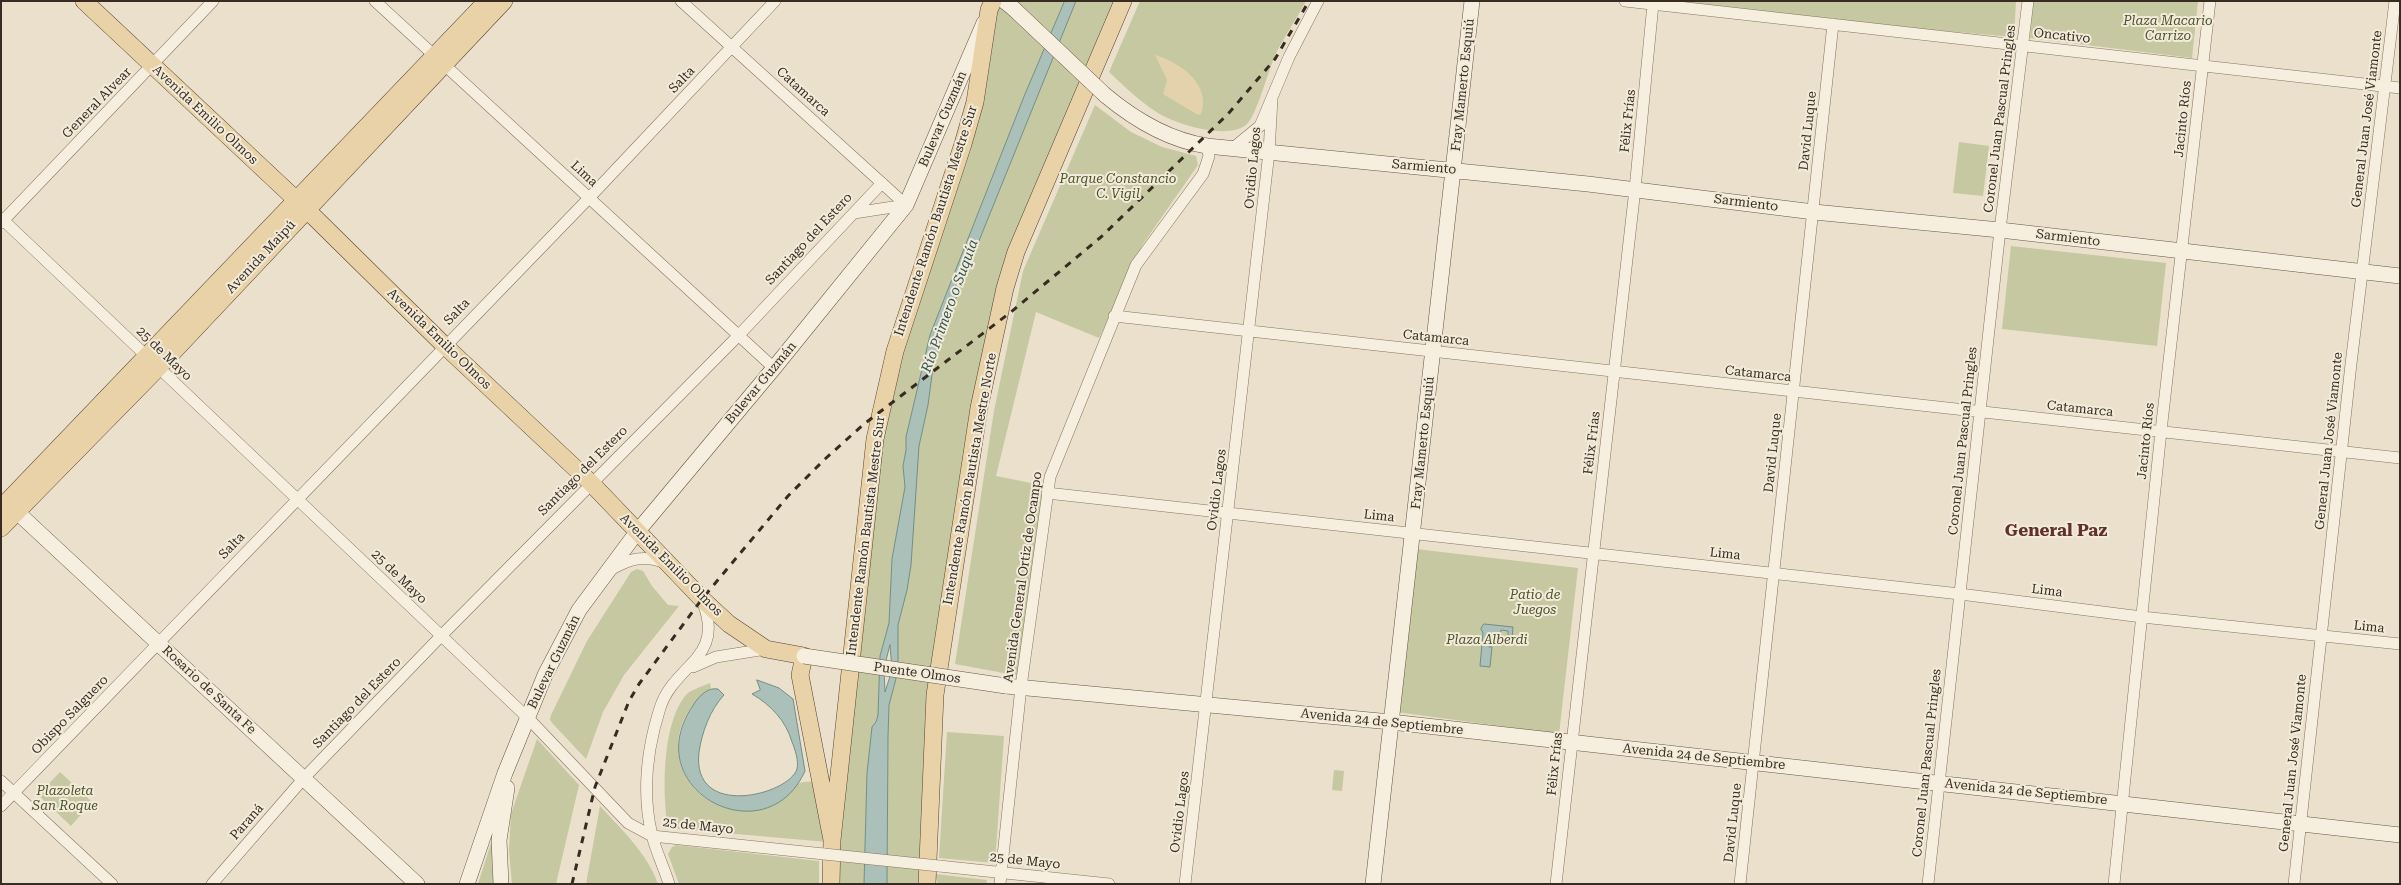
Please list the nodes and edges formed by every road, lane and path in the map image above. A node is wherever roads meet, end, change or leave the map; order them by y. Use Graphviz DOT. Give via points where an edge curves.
graph roads {
  1 [pos="84,1"];
  2 [pos="213,1"];
  3 [pos="376,1"];
  4 [pos="487,1"];
  5 [pos="504,1"];
  6 [pos="681,1"];
  7 [pos="775,1"];
  8 [pos="1123,1"];
  9 [pos="1318,1"];
  10 [pos="1472,1"];
  11 [pos="1625,1"];
  12 [pos="2028,1"];
  13 [pos="2210,1"];
  14 [pos="2395,1"];
  15 [pos="1653,4"];
  16 [pos="991,5"];
  17 [pos="1009,5"];
  18 [pos="1833,24"];
  19 [pos="2024,46"];
  20 [pos="732,47"];
  21 [pos="440,60"];
  22 [pos="152,65"];
  23 [pos="2203,66"];
  24 [pos="2385,86"];
  25 [pos="2400,88"];
  26 [pos="1272,99"];
  27 [pos="1207,146"];
  28 [pos="1233,148"];
  29 [pos="1269,152"];
  30 [pos="1454,169"];
  31 [pos="882,183"];
  32 [pos="1635,190"];
  33 [pos="589,198"];
  34 [pos="302,205"];
  35 [pos="906,205"];
  36 [pos="1814,212"];
  37 [pos="854,213"];
  38 [pos="2,221"];
  39 [pos="2000,230"];
  40 [pos="2182,251"];
  41 [pos="2364,272"];
  42 [pos="2400,276"];
  43 [pos="1114,316"];
  44 [pos="1249,331"];
  45 [pos="738,335"];
  46 [pos="444,345"];
  47 [pos="1433,352"];
  48 [pos="152,362"];
  49 [pos="774,368"];
  50 [pos="1614,372"];
  51 [pos="1794,392"];
  52 [pos="1981,412"];
  53 [pos="2161,431"];
  54 [pos="2342,452"];
  55 [pos="2400,458"];
  56 [pos="591,483"];
  57 [pos="1047,493"];
  58 [pos="296,499"];
  59 [pos="6,505"];
  60 [pos="1228,513"];
  61 [pos="1,528"];
  62 [pos="637,532"];
  63 [pos="1413,533"];
  64 [pos="1593,554"];
  65 [pos="670,566"];
  66 [pos="606,573"];
  67 [pos="1774,574"];
  68 [pos="1960,594"];
  69 [pos="702,599"];
  70 [pos="2142,617"];
  71 [pos="2321,635"];
  72 [pos="441,636"];
  73 [pos="159,644"];
  74 [pos="2400,644"];
  75 [pos="766,649"];
  76 [pos="804,656"];
  77 [pos="678,677"];
  78 [pos="1016,691"];
  79 [pos="1206,705"];
  80 [pos="528,718"];
  81 [pos="1391,722"];
  82 [pos="1572,742"];
  83 [pos="513,757"];
  84 [pos="1754,762"];
  85 [pos="304,778"];
  86 [pos="1,781"];
  87 [pos="1939,783"];
  88 [pos="14,793"];
  89 [pos="2123,803"];
  90 [pos="1,806"];
  91 [pos="2300,822"];
  92 [pos="2400,835"];
  93 [pos="652,836"];
  94 [pos="828,847"];
  95 [pos="1002,873"];
  96 [pos="927,883"];
  97 [pos="112,884"];
  98 [pos="212,884"];
  99 [pos="417,884"];
  100 [pos="468,884"];
  101 [pos="501,884"];
  102 [pos="669,884"];
  103 [pos="831,884"];
  104 [pos="1000,884"];
  105 [pos="1109,884"];
  106 [pos="1185,884"];
  107 [pos="1373,884"];
  108 [pos="1556,884"];
  109 [pos="1740,884"];
  110 [pos="1928,884"];
  111 [pos="2114,884"];
  112 [pos="2294,884"];
  1 -- 22 [label="main road, Avenida Emilio Olmos"];
  2 -- 22 [label="street, General Alvear"];
  3 -- 21 [label="street, Lima"];
  4 -- 21 [label="main road, Avenida Maipú"];
  5 -- 21 [label="main road, Avenida Maipú"];
  6 -- 20 [label="street, Catamarca"];
  7 -- 20 [label="street, Salta"];
  8 -- 96 [label="main road, Intendente Ramón Bautista Mestre Norte" via="1016,252 1005,288 979,408 935,695"];
  9 -- 26 [label="street, Ovidio Lagos" via="1289,57"];
  10 -- 30 [label="main road, Fray Mamerto Esquiú"];
  11 -- 15 [label="street, Oncativo"];
  12 -- 19 [label="street, Coronel Juan Pascual Pringles"];
  13 -- 23 [label="street, Jacinto Ríos"];
  14 -- 24 [label="street, General Juan José Viamonte"];
  15 -- 18 [label="street, Oncativo"];
  15 -- 32 [label="street, Félix Frías"];
  16 -- 35 [label="main road, Bulevar Guzmán"];
  16 -- 94 [label="main road, Intendente Ramón Bautista Mestre Sur" via="974,102 965,137 895,351 875,439"];
  17 -- 27 [label="main road, Sarmiento, bridge" via="1105,95 1144,124 1172,137"];
  18 -- 19 [label="street, Oncativo"];
  18 -- 36 [label="street, David Luque"];
  19 -- 23 [label="street, Oncativo"];
  19 -- 39 [label="street, Coronel Juan Pascual Pringles"];
  20 -- 31 [label="street, Catamarca"];
  20 -- 33 [label="street, Salta"];
  21 -- 33 [label="street, Lima"];
  21 -- 34 [label="main road, Avenida Maipú"];
  22 -- 34 [label="main road, Avenida Emilio Olmos"];
  22 -- 38 [label="street, General Alvear"];
  23 -- 24 [label="street, Oncativo"];
  23 -- 40 [label="street, Jacinto Ríos"];
  24 -- 25 [label="street, Oncativo"];
  24 -- 41 [label="street, General Juan José Viamonte"];
  26 -- 28 [label="street, Ovidio Lagos" via="1260,126"];
  26 -- 29 [label="street, Ovidio Lagos"];
  27 -- 28 [label="main road, Sarmiento"];
  27 -- 43 [label="street, Avenida General Ortiz de Ocampo" via="1209,156 1203,174 1136,265"];
  28 -- 29 [label="main road, Sarmiento"];
  29 -- 30 [label="main road, Sarmiento"];
  29 -- 44 [label="street, Ovidio Lagos"];
  30 -- 32 [label="main road, Sarmiento"];
  30 -- 47 [label="main road, Fray Mamerto Esquiú"];
  31 -- 35 [label="street, Catamarca"];
  31 -- 37 [label="street, Santiago del Estero"];
  32 -- 36 [label="main road, Sarmiento"];
  32 -- 50 [label="street, Félix Frías"];
  33 -- 45 [label="street, Lima"];
  33 -- 46 [label="street, Salta"];
  34 -- 46 [label="main road, Avenida Emilio Olmos"];
  34 -- 48 [label="main road, Avenida Maipú"];
  35 -- 37 [label="street"];
  35 -- 49 [label="main road, Bulevar Guzmán"];
  36 -- 39 [label="main road, Sarmiento"];
  36 -- 51 [label="street, David Luque"];
  37 -- 45 [label="street, Santiago del Estero"];
  38 -- 48 [label="street, 25 de Mayo"];
  39 -- 40 [label="main road, Sarmiento"];
  39 -- 52 [label="street, Coronel Juan Pascual Pringles"];
  40 -- 41 [label="main road, Sarmiento"];
  40 -- 53 [label="street, Jacinto Ríos"];
  41 -- 42 [label="main road, Sarmiento"];
  41 -- 54 [label="street, General Juan José Viamonte"];
  43 -- 44 [label="street, Catamarca"];
  43 -- 57 [label="street, Avenida General Ortiz de Ocampo" via="1054,464"];
  44 -- 47 [label="street, Catamarca"];
  44 -- 60 [label="street, Ovidio Lagos"];
  45 -- 49 [label="street, Lima"];
  45 -- 56 [label="street, Santiago del Estero"];
  46 -- 56 [label="main road, Avenida Emilio Olmos"];
  46 -- 58 [label="street, Salta"];
  47 -- 50 [label="street, Catamarca"];
  47 -- 63 [label="main road, Fray Mamerto Esquiú"];
  48 -- 58 [label="street, 25 de Mayo"];
  48 -- 59 [label="main road, Avenida Maipú"];
  49 -- 62 [label="main road, Bulevar Guzmán"];
  50 -- 51 [label="street, Catamarca"];
  50 -- 64 [label="street, Félix Frías"];
  51 -- 52 [label="street, Catamarca"];
  51 -- 67 [label="street, David Luque"];
  52 -- 53 [label="street, Catamarca"];
  52 -- 68 [label="street, Coronel Juan Pascual Pringles"];
  53 -- 54 [label="street, Catamarca"];
  53 -- 70 [label="street, Jacinto Ríos"];
  54 -- 55 [label="street, Catamarca"];
  54 -- 71 [label="street, General Juan José Viamonte"];
  56 -- 62 [label="main road, Avenida Emilio Olmos"];
  56 -- 72 [label="street, Santiago del Estero"];
  57 -- 60 [label="street, Lima"];
  57 -- 78 [label="street, Avenida General Ortiz de Ocampo" via="1024,669 1016,681"];
  58 -- 72 [label="street, 25 de Mayo"];
  58 -- 73 [label="street, Salta"];
  59 -- 61 [label="main road, Avenida Maipú"];
  59 -- 73 [label="main road, Rosario de Santa Fe"];
  60 -- 63 [label="street, Lima"];
  60 -- 79 [label="street, Ovidio Lagos"];
  62 -- 65 [label="main road, Avenida Emilio Olmos"];
  62 -- 66 [label="main road, Bulevar Guzmán"];
  63 -- 64 [label="street, Lima"];
  63 -- 81 [label="main road, Fray Mamerto Esquiú"];
  64 -- 67 [label="street, Lima"];
  64 -- 82 [label="street, Félix Frías"];
  65 -- 66 [label="street" via="653,558 638,558"];
  65 -- 69 [label="main road, Avenida Emilio Olmos"];
  66 -- 80 [label="main road, Bulevar Guzmán" via="579,610 561,641"];
  67 -- 68 [label="street, Lima"];
  67 -- 84 [label="street, David Luque"];
  68 -- 70 [label="street, Lima"];
  68 -- 87 [label="street, Coronel Juan Pascual Pringles"];
  69 -- 75 [label="main road, Avenida Emilio Olmos" via="729,624"];
  69 -- 77 [label="street" via="708,616 707,640 700,656"];
  70 -- 71 [label="street, Lima"];
  70 -- 89 [label="street, Jacinto Ríos"];
  71 -- 74 [label="street, Lima"];
  71 -- 91 [label="street, General Juan José Viamonte"];
  72 -- 80 [label="street, 25 de Mayo"];
  72 -- 85 [label="street, Santiago del Estero"];
  73 -- 85 [label="main road, Rosario de Santa Fe"];
  73 -- 88 [label="street, Obispo Salguero"];
  75 -- 76 [label="main road, Avenida Emilio Olmos"];
  75 -- 77 [label="street" via="716,657 694,666"];
  76 -- 78 [label="main road, Puente Olmos, bridge"];
  76 -- 94 [label="main road" via="800,675"];
  77 -- 93 [label="street" via="660,707 649,755 647,791"];
  78 -- 79 [label="main road, Avenida 24 de Septiembre"];
  78 -- 95 [label="street, Avenida General Ortiz de Ocampo"];
  79 -- 81 [label="main road, Avenida 24 de Septiembre"];
  79 -- 106 [label="street, Ovidio Lagos"];
  80 -- 83 [label="main road, Bulevar Guzmán"];
  80 -- 93 [label="street, 25 de Mayo" via="628,823"];
  81 -- 82 [label="main road, Avenida 24 de Septiembre"];
  81 -- 107 [label="main road, Fray Mamerto Esquiú"];
  82 -- 84 [label="main road, Avenida 24 de Septiembre"];
  82 -- 108 [label="street, Félix Frías"];
  83 -- 100 [label="main road, Bulevar Guzmán" via="495,798"];
  83 -- 101 [label="main road, Bulevar Guzmán" via="499,840"];
  84 -- 87 [label="main road, Avenida 24 de Septiembre"];
  84 -- 109 [label="street, David Luque"];
  85 -- 98 [label="street, Paraná"];
  85 -- 99 [label="main road, Rosario de Santa Fe"];
  86 -- 88 [label="street"];
  87 -- 89 [label="main road, Avenida 24 de Septiembre"];
  87 -- 110 [label="street, Coronel Juan Pascual Pringles"];
  88 -- 90 [label="street, Obispo Salguero"];
  88 -- 97 [label="street"];
  89 -- 91 [label="main road, Avenida 24 de Septiembre"];
  89 -- 111 [label="street, Jacinto Ríos"];
  91 -- 92 [label="main road, Avenida 24 de Septiembre"];
  91 -- 112 [label="street, General Juan José Viamonte"];
  93 -- 94 [label="street, 25 de Mayo"];
  93 -- 102 [label="street"];
  94 -- 95 [label="street, 25 de Mayo, bridge" via="939,866"];
  94 -- 103 [label="main road, Intendente Ramón Bautista Mestre Sur"];
  95 -- 104 [label="street, Avenida General Ortiz de Ocampo"];
  95 -- 105 [label="street, 25 de Mayo"];
}
